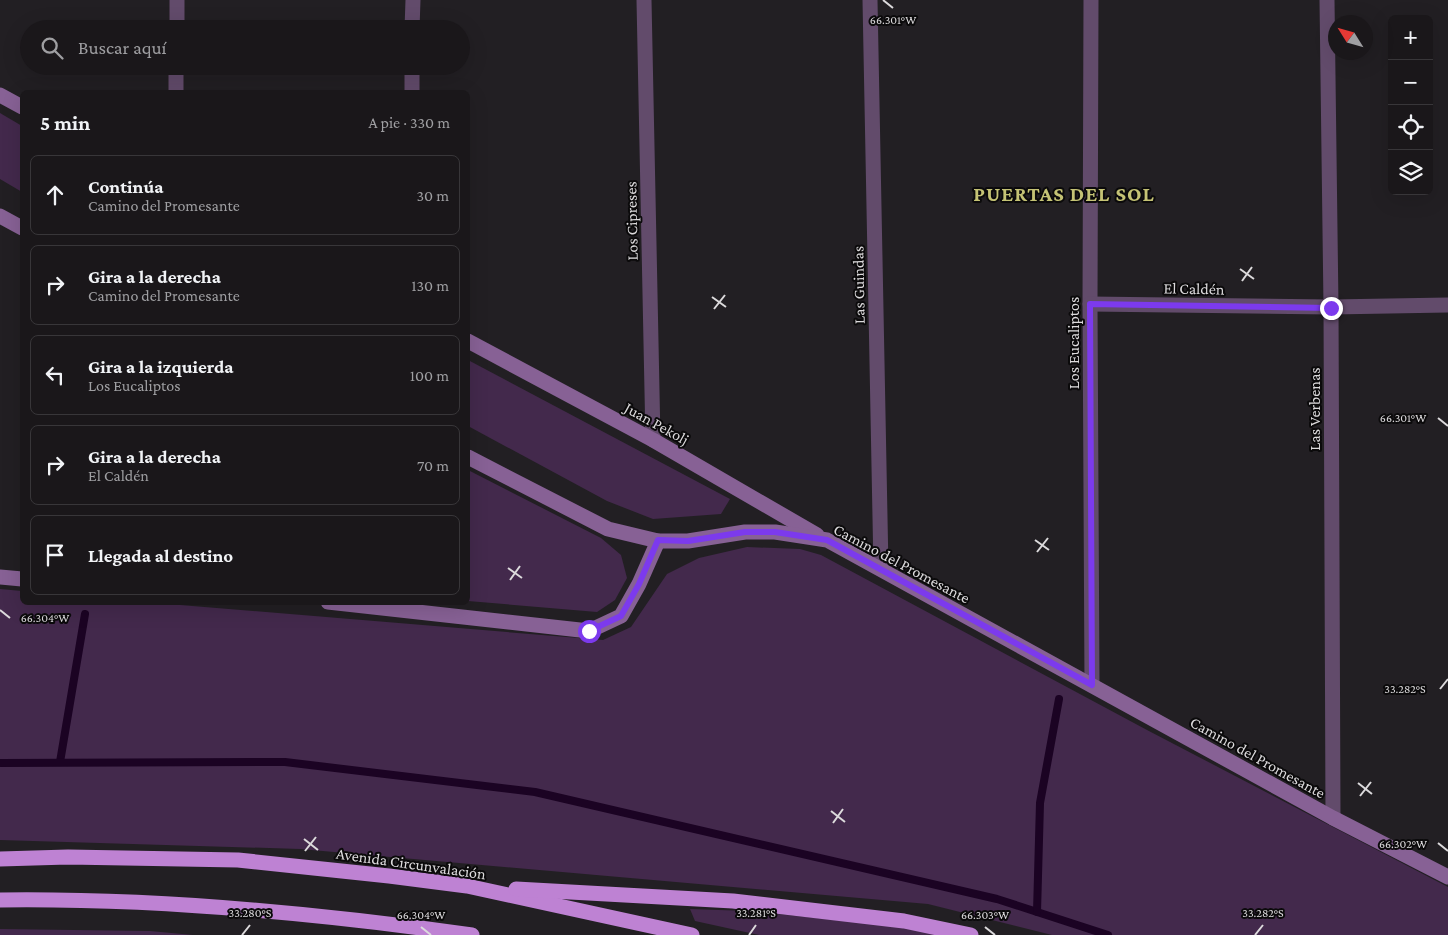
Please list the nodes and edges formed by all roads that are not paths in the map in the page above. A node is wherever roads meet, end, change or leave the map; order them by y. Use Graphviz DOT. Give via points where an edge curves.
graph roads {
  1 [pos="177,0"];
  2 [pos="412,0"];
  3 [pos="644,0"];
  4 [pos="870,0"];
  5 [pos="1091,0"];
  6 [pos="1327,0"];
  7 [pos="176,20"];
  8 [pos="412,20"];
  9 [pos="176,75"];
  10 [pos="412,75"];
  11 [pos="176,90"];
  12 [pos="412,90"];
  13 [pos="0,95"];
  14 [pos="20,106"];
  15 [pos="0,216"];
  16 [pos="20,227"];
  17 [pos="1090,304"];
  18 [pos="1448,305"];
  19 [pos="1331,308"];
  20 [pos="470,342"];
  21 [pos="653,440"];
  22 [pos="470,458"];
  23 [pos="658,540"];
  24 [pos="827,540"];
  25 [pos="881,569"];
  26 [pos="0,577"];
  27 [pos="20,579"];
  28 [pos="355,605"];
  29 [pos="1092,685"];
  30 [pos="1333,818"];
  31 [pos="0,858"];
  32 [pos="1448,877"];
  33 [pos="467,886"];
  34 [pos="0,900"];
  35 [pos="469,935"];
  36 [pos="692,935"];
  37 [pos="971,935"];
  1 -- 7 [label="street"];
  2 -- 8 [label="street"];
  3 -- 21 [label="street, Los Cipreses"];
  4 -- 25 [label="street, Las Guindas"];
  5 -- 17 [label="street, Los Eucaliptos"];
  6 -- 19 [label="street, Las Verbenas"];
  9 -- 11 [label="street"];
  10 -- 12 [label="street"];
  13 -- 14 [label="street"];
  15 -- 16 [label="street"];
  17 -- 19 [label="street, El Caldén"];
  17 -- 29 [label="street, Los Eucaliptos"];
  18 -- 19 [label="street, El Caldén"];
  19 -- 30 [label="street, Las Verbenas"];
  20 -- 21 [label="street, Juan Pekolj"];
  21 -- 24 [label="street, Juan Pekolj"];
  22 -- 23 [label="street" via="608,528"];
  23 -- 24 [label="street, Camino del Promesante" via="688,541 745,532"];
  23 -- 28 [label="street" via="621,616 589,631"];
  24 -- 25 [label="street, Camino del Promesante"];
  25 -- 29 [label="street, Camino del Promesante"];
  26 -- 27 [label="street"];
  29 -- 30 [label="street, Camino del Promesante"];
  30 -- 32 [label="street, Camino del Promesante"];
  31 -- 33 [label="highway, Avenida Circunvalación" via="238,860"];
  33 -- 36 [label="highway, Avenida Circunvalación"];
  33 -- 37 [label="highway" via="733,901 904,920"];
  34 -- 35 [label="highway" via="124,901 273,911"];
}
